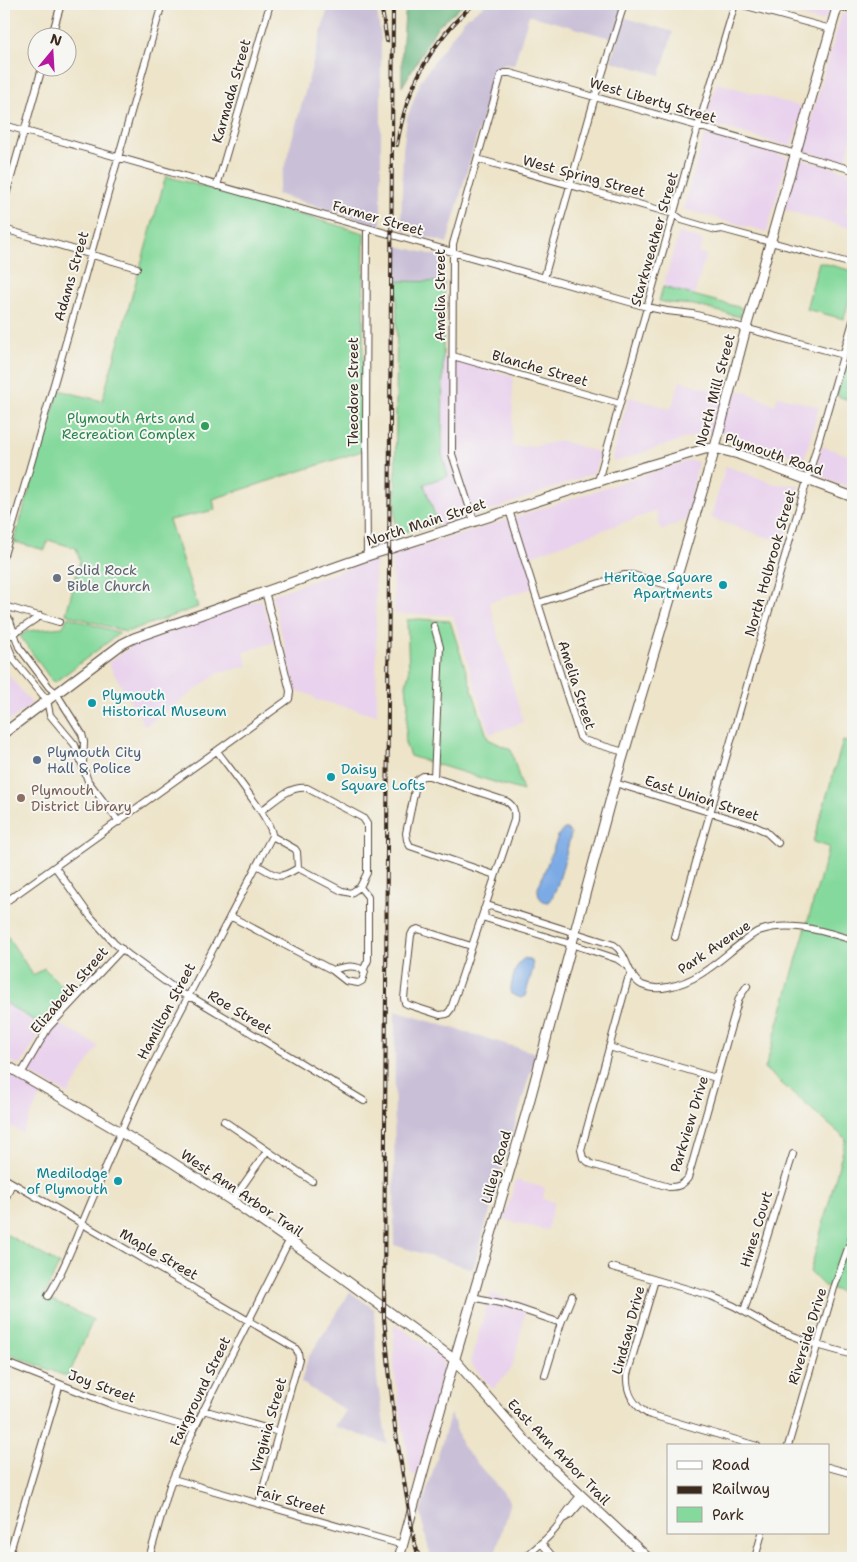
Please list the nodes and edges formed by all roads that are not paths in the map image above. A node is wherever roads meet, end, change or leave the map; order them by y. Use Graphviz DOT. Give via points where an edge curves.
graph roads {
  1 [pos="61,4"];
  2 [pos="162,4"];
  3 [pos="270,4"];
  4 [pos="624,4"];
  5 [pos="737,4"];
  6 [pos="838,4"];
  7 [pos="54,28"];
  8 [pos="831,29"];
  9 [pos="504,74"];
  10 [pos="39,78"];
  11 [pos="595,97"];
  12 [pos="4,125"];
  13 [pos="698,127"];
  14 [pos="24,131"];
  15 [pos="795,154"];
  16 [pos="118,157"];
  17 [pos="476,159"];
  18 [pos="853,170"];
  19 [pos="217,186"];
  20 [pos="570,186"];
  21 [pos="4,202"];
  22 [pos="674,214"];
  23 [pos="367,228"];
  24 [pos="4,229"];
  25 [pos="770,242"];
  26 [pos="453,252"];
  27 [pos="90,253"];
  28 [pos="853,264"];
  29 [pos="137,268"];
  30 [pos="544,278"];
  31 [pos="647,307"];
  32 [pos="853,321"];
  33 [pos="746,328"];
  34 [pos="844,355"];
  35 [pos="452,356"];
  36 [pos="620,404"];
  37 [pos="714,448"];
  38 [pos="807,479"];
  39 [pos="598,481"];
  40 [pos="853,497"];
  41 [pos="509,510"];
  42 [pos="474,521"];
  43 [pos="4,555"];
  44 [pos="367,556"];
  45 [pos="674,587"];
  46 [pos="265,591"];
  47 [pos="538,603"];
  48 [pos="4,606"];
  49 [pos="4,612"];
  50 [pos="40,616"];
  51 [pos="59,622"];
  52 [pos="434,626"];
  53 [pos="15,634"];
  54 [pos="4,637"];
  55 [pos="56,693"];
  56 [pos="47,700"];
  57 [pos="4,733"];
  58 [pos="217,750"];
  59 [pos="624,752"];
  60 [pos="83,765"];
  61 [pos="434,778"];
  62 [pos="615,783"];
  63 [pos="261,811"];
  64 [pos="710,812"];
  65 [pos="119,822"];
  66 [pos="272,836"];
  67 [pos="778,843"];
  68 [pos="257,865"];
  69 [pos="55,867"];
  70 [pos="298,868"];
  71 [pos="495,876"];
  72 [pos="360,887"];
  73 [pos="4,903"];
  74 [pos="484,910"];
  75 [pos="230,916"];
  76 [pos="575,933"];
  77 [pos="675,937"];
  78 [pos="853,940"];
  79 [pos="572,944"];
  80 [pos="471,946"];
  81 [pos="122,949"];
  82 [pos="627,966"];
  83 [pos="332,970"];
  84 [pos="363,971"];
  85 [pos="632,972"];
  86 [pos="748,986"];
  87 [pos="188,996"];
  88 [pos="609,1047"];
  89 [pos="4,1064"];
  90 [pos="21,1074"];
  91 [pos="716,1078"];
  92 [pos="364,1101"];
  93 [pos="224,1121"];
  94 [pos="121,1132"];
  95 [pos="267,1150"];
  96 [pos="792,1154"];
  97 [pos="4,1178"];
  98 [pos="312,1181"];
  99 [pos="12,1183"];
  100 [pos="232,1201"];
  101 [pos="4,1202"];
  102 [pos="82,1224"];
  103 [pos="853,1234"];
  104 [pos="289,1241"];
  105 [pos="612,1267"];
  106 [pos="655,1280"];
  107 [pos="48,1296"];
  108 [pos="572,1296"];
  109 [pos="472,1297"];
  110 [pos="744,1311"];
  111 [pos="248,1320"];
  112 [pos="561,1323"];
  113 [pos="817,1345"];
  114 [pos="299,1354"];
  115 [pos="853,1355"];
  116 [pos="455,1360"];
  117 [pos="4,1362"];
  118 [pos="544,1375"];
  119 [pos="60,1384"];
  120 [pos="203,1410"];
  121 [pos="194,1429"];
  122 [pos="278,1432"];
  123 [pos="750,1444"];
  124 [pos="789,1444"];
  125 [pos="830,1467"];
  126 [pos="853,1474"];
  127 [pos="172,1479"];
  128 [pos="582,1498"];
  129 [pos="258,1503"];
  130 [pos="762,1534"];
  131 [pos="542,1543"];
  132 [pos="403,1545"];
  133 [pos="639,1555"];
  134 [pos="8,1558"];
  135 [pos="149,1558"];
  136 [pos="399,1558"];
  137 [pos="524,1558"];
  138 [pos="554,1558"];
  139 [pos="648,1558"];
  140 [pos="755,1558"];
  1 -- 7 [label="street"];
  2 -- 16 [label="street, Adams Street"];
  3 -- 19 [label="street, Karmada Street"];
  4 -- 11 [label="street"];
  5 -- 8 [label="street"];
  5 -- 13 [label="street, Starkweather Street"];
  6 -- 8 [label="street, North Mill Street"];
  8 -- 15 [label="street, North Mill Street"];
  9 -- 11 [label="street, West Liberty Street"];
  9 -- 17 [label="street, Amelia Street" via="500,78"];
  10 -- 14 [label="street"];
  11 -- 13 [label="street, West Liberty Street"];
  11 -- 20 [label="street"];
  12 -- 14 [label="street, Farmer Street"];
  13 -- 15 [label="street, West Liberty Street"];
  13 -- 22 [label="street, Starkweather Street"];
  14 -- 16 [label="street, Farmer Street"];
  14 -- 21 [label="street"];
  15 -- 18 [label="street, West Liberty Street"];
  15 -- 25 [label="street, North Mill Street"];
  16 -- 19 [label="street, Farmer Street"];
  16 -- 27 [label="street, Adams Street"];
  17 -- 20 [label="street, West Spring Street"];
  17 -- 26 [label="street, Amelia Street"];
  19 -- 23 [label="street, Farmer Street"];
  20 -- 22 [label="street, West Spring Street"];
  20 -- 30 [label="street"];
  22 -- 25 [label="street, West Spring Street" via="682,220 716,230"];
  22 -- 31 [label="street, Starkweather Street"];
  23 -- 26 [label="street, Farmer Street"];
  23 -- 44 [label="street, Theodore Street"];
  24 -- 27 [label="street"];
  25 -- 28 [label="street, West Spring Street"];
  25 -- 33 [label="street, North Mill Street"];
  26 -- 30 [label="street, Farmer Street"];
  26 -- 35 [label="street, Amelia Street"];
  27 -- 29 [label="street"];
  27 -- 43 [label="street, Adams Street"];
  30 -- 31 [label="street, Farmer Street"];
  31 -- 33 [label="street, Farmer Street" via="693,314"];
  31 -- 36 [label="street, Starkweather Street"];
  32 -- 34 [label="street, North Holbrook Street"];
  33 -- 34 [label="street, Farmer Street"];
  33 -- 37 [label="street, North Mill Street"];
  34 -- 38 [label="street, North Holbrook Street"];
  35 -- 36 [label="street, Blanche Street"];
  35 -- 42 [label="street, Amelia Street" via="452,454"];
  36 -- 39 [label="street, Starkweather Street"];
  37 -- 38 [label="street, Plymouth Road"];
  37 -- 39 [label="street, North Main Street"];
  37 -- 45 [label="street, North Mill Street"];
  38 -- 40 [label="street, Plymouth Road"];
  38 -- 64 [label="street, North Holbrook Street"];
  39 -- 41 [label="street, North Main Street"];
  41 -- 42 [label="street, North Main Street"];
  41 -- 47 [label="street, Amelia Street"];
  42 -- 44 [label="street, North Main Street"];
  44 -- 46 [label="street, North Main Street"];
  45 -- 47 [label="street" via="624,575"];
  45 -- 59 [label="street, North Mill Street"];
  46 -- 55 [label="street, North Main Street" via="122,644"];
  46 -- 58 [label="street" via="290,694 287,701"];
  47 -- 59 [label="street, Amelia Street" via="581,739"];
  48 -- 50 [label="street"];
  49 -- 53 [label="street"];
  50 -- 51 [label="street"];
  50 -- 53 [label="street"];
  52 -- 61 [label="street" via="440,647"];
  53 -- 54 [label="street"];
  53 -- 55 [label="street" via="19,647"];
  54 -- 56 [label="street" via="14,660"];
  55 -- 56 [label="street, North Main Street"];
  55 -- 60 [label="street" via="82,734"];
  56 -- 57 [label="street, North Main Street"];
  56 -- 60 [label="street" via="50,715 75,745"];
  58 -- 63 [label="street"];
  58 -- 65 [label="street"];
  59 -- 62 [label="street, North Mill Street"];
  60 -- 65 [label="street" via="94,790"];
  61 -- 71 [label="street" via="513,805 514,820"];
  61 -- 71 [label="street" via="423,776 417,780 406,833 410,846"];
  62 -- 64 [label="street, East Union Street"];
  62 -- 76 [label="street, Lilley Road"];
  63 -- 66 [label="street" via="273,830"];
  63 -- 72 [label="street" via="298,787 307,788 362,818 367,824 367,873"];
  64 -- 67 [label="street, East Union Street" via="765,831"];
  64 -- 77 [label="street, North Holbrook Street"];
  65 -- 69 [label="street"];
  66 -- 68 [label="street, Hamilton Street"];
  66 -- 70 [label="street" via="295,849"];
  68 -- 70 [label="street" via="277,877"];
  68 -- 75 [label="street, Hamilton Street"];
  69 -- 73 [label="street"];
  69 -- 81 [label="street, Roe Street" via="101,929"];
  70 -- 72 [label="street" via="342,891 351,893"];
  71 -- 74 [label="street"];
  72 -- 84 [label="street" via="368,897 368,960"];
  74 -- 76 [label="street, Park Avenue" via="490,906"];
  74 -- 79 [label="street" via="485,918"];
  74 -- 80 [label="street"];
  75 -- 83 [label="street"];
  75 -- 87 [label="street, Hamilton Street"];
  76 -- 79 [label="street, Lilley Road"];
  76 -- 82 [label="street, Park Avenue" via="614,945 623,953"];
  78 -- 85 [label="street, Park Avenue" via="803,928 783,927 750,936 708,970 679,986 656,989 641,984"];
  79 -- 82 [label="street" via="617,959"];
  79 -- 109 [label="street, Lilley Road"];
  80 -- 80 [label="street" via="447,1014 440,1015 405,1002 413,931 418,929"];
  81 -- 87 [label="street, Roe Street"];
  81 -- 90 [label="street, Elizabeth Street" via="48,1028"];
  82 -- 85 [label="street, Park Avenue"];
  83 -- 84 [label="street" via="355,966"];
  83 -- 84 [label="street" via="346,981 358,983 362,981"];
  85 -- 88 [label="street, Parkview Drive"];
  86 -- 91 [label="street, Parkview Drive" via="739,998"];
  87 -- 92 [label="street, Roe Street"];
  87 -- 94 [label="street, Hamilton Street"];
  88 -- 91 [label="street"];
  88 -- 91 [label="street, Parkview Drive" via="581,1145 583,1158 591,1164 669,1186 681,1185 688,1178"];
  89 -- 90 [label="street, West Ann Arbor Trail"];
  90 -- 94 [label="street, West Ann Arbor Trail"];
  93 -- 95 [label="street"];
  94 -- 100 [label="street, West Ann Arbor Trail"];
  94 -- 102 [label="street, Hamilton Street"];
  95 -- 98 [label="street"];
  95 -- 100 [label="street"];
  96 -- 110 [label="street, Hines Court"];
  97 -- 99 [label="street, Maple Street"];
  99 -- 101 [label="street"];
  99 -- 102 [label="street, Maple Street"];
  100 -- 104 [label="street, West Ann Arbor Trail"];
  102 -- 107 [label="street, Hamilton Street"];
  102 -- 111 [label="street, Maple Street"];
  103 -- 113 [label="street, Riverside Drive"];
  104 -- 111 [label="street, Fairground Street"];
  104 -- 116 [label="street, West Ann Arbor Trail"];
  105 -- 106 [label="street"];
  106 -- 110 [label="street" via="711,1296"];
  106 -- 123 [label="street, Lindsay Drive" via="627,1376 627,1388 633,1401 648,1414"];
  108 -- 112 [label="street"];
  109 -- 112 [label="street" via="505,1304"];
  109 -- 116 [label="street, Lilley Road"];
  110 -- 113 [label="street" via="775,1329"];
  111 -- 114 [label="street, Maple Street" via="295,1348"];
  111 -- 120 [label="street, Fairground Street"];
  112 -- 118 [label="street"];
  113 -- 115 [label="street"];
  113 -- 124 [label="street, Riverside Drive"];
  114 -- 122 [label="street, Virginia Street"];
  116 -- 128 [label="street, East Ann Arbor Trail" via="525,1442"];
  116 -- 132 [label="street, Lilley Road"];
  117 -- 119 [label="street, Joy Street"];
  119 -- 121 [label="street, Joy Street" via="113,1405"];
  119 -- 134 [label="street"];
  120 -- 121 [label="street, Fairground Street"];
  120 -- 122 [label="street"];
  121 -- 127 [label="street, Fairground Street"];
  122 -- 129 [label="street, Virginia Street"];
  125 -- 126 [label="street"];
  127 -- 129 [label="street, Fair Street"];
  127 -- 135 [label="street, Fairground Street"];
  128 -- 131 [label="street"];
  128 -- 133 [label="street, East Ann Arbor Trail"];
  129 -- 132 [label="street, Fair Street"];
  130 -- 140 [label="street"];
  131 -- 137 [label="street"];
  131 -- 138 [label="street"];
  132 -- 136 [label="street, Lilley Road"];
  133 -- 139 [label="street, East Ann Arbor Trail"];
}
